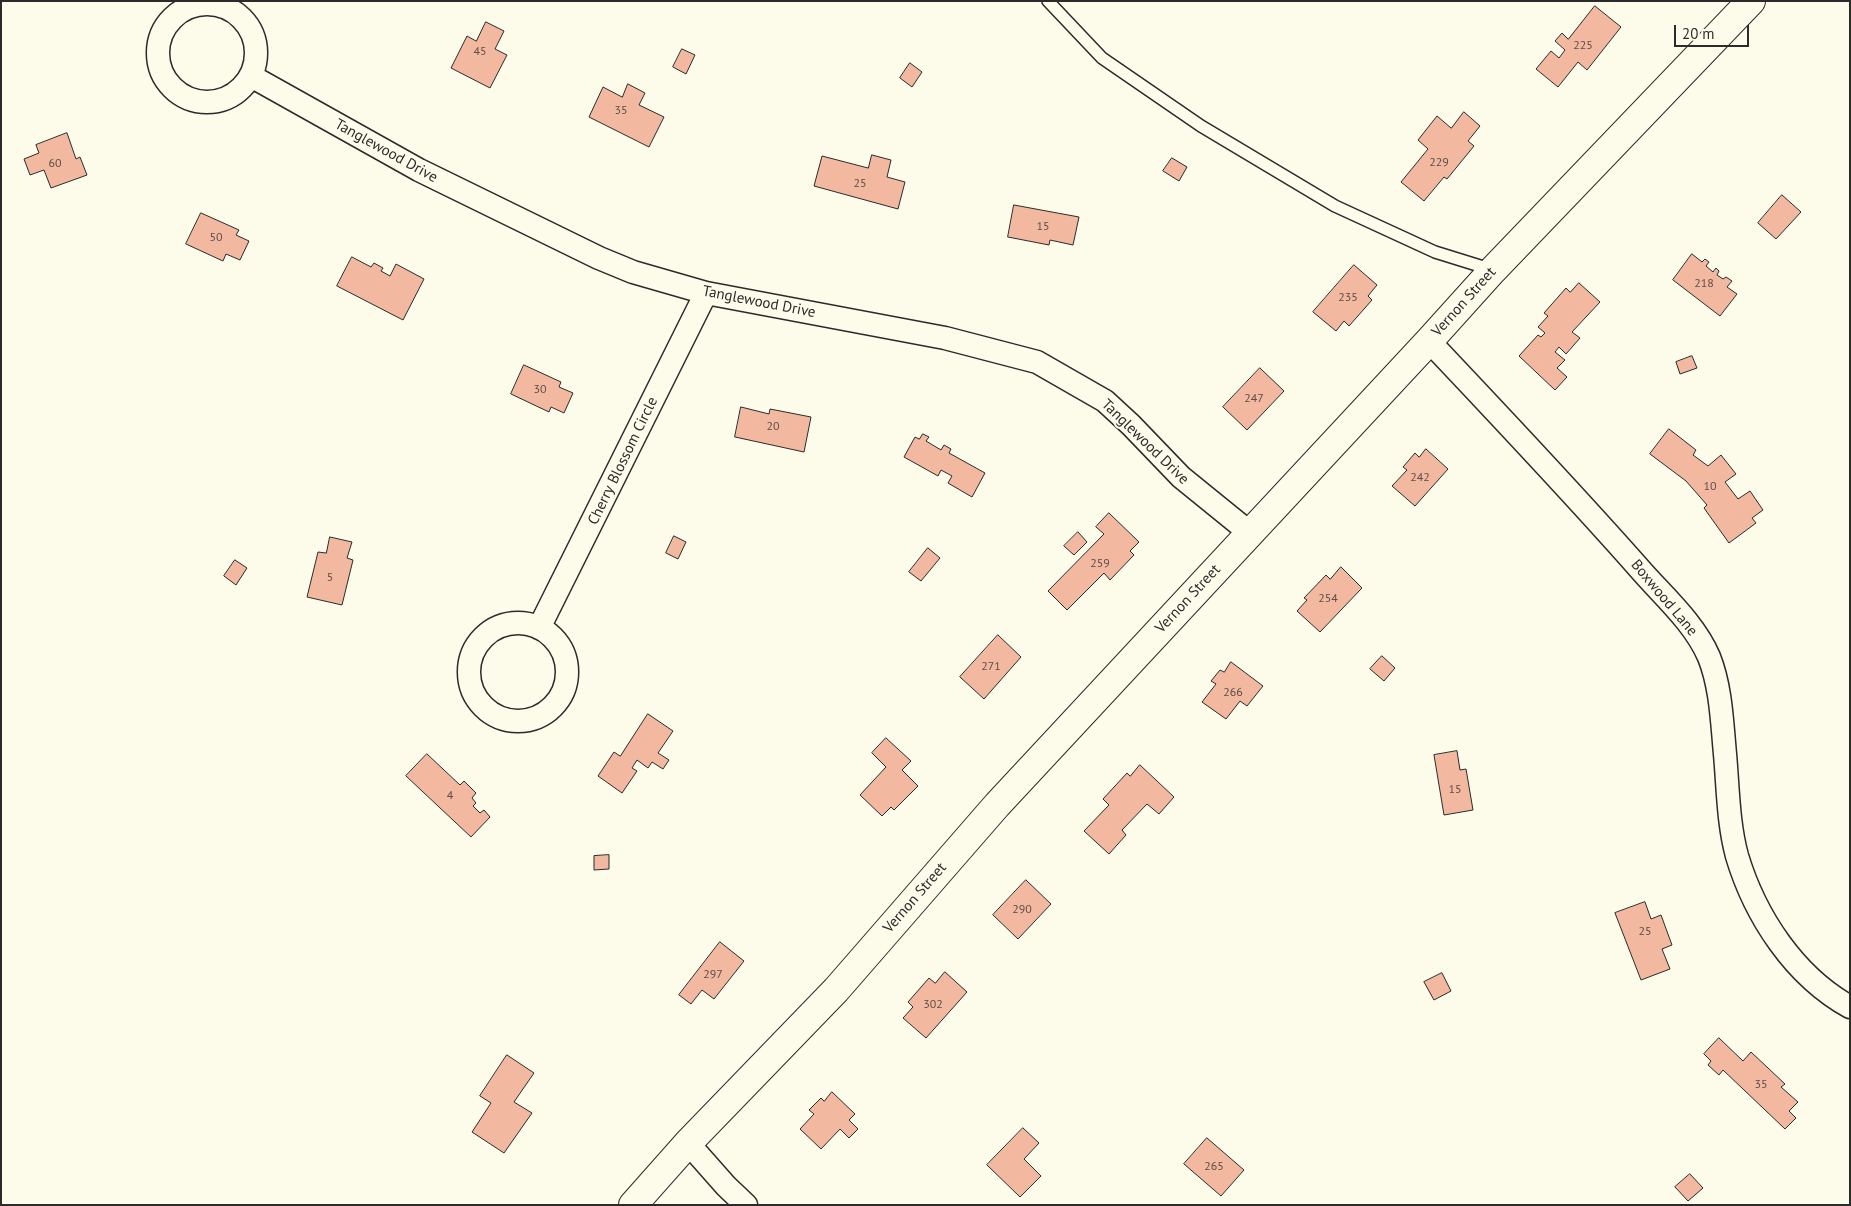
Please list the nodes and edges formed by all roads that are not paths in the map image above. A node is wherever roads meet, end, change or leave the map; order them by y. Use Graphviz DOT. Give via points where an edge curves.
graph roads {
  1 [pos="1048,1"];
  2 [pos="1752,1"];
  3 [pos="251,76"];
  4 [pos="1493,270"];
  5 [pos="706,293"];
  6 [pos="1429,341"];
  7 [pos="1250,533"];
  8 [pos="540,628"];
  9 [pos="1850,1007"];
  10 [pos="688,1143"];
  11 [pos="633,1205"];
  12 [pos="746,1205"];
  1 -- 4 [label="lane" via="1102,58 1226,141 1335,206 1435,252"];
  2 -- 4 [label="main road, Vernon Street"];
  3 -- 3 [label="street" via="237,92 223,99 208,102 187,98 170,85 160,67 162,34 168,24 187,8 211,5 234,12 243,20 255,41 256,59"];
  3 -- 5 [label="street, Tanglewood Drive" via="419,170 599,258 657,280"];
  4 -- 6 [label="main road, Vernon Street"];
  5 -- 7 [label="street, Tanglewood Drive" via="945,338 1037,362 1105,401 1181,478"];
  5 -- 8 [label="street, Cherry Blossom Circle"];
  6 -- 7 [label="main road, Vernon Street"];
  6 -- 9 [label="street, Boxwood Lane" via="1690,625 1708,656 1718,689 1731,822 1749,890 1788,954 1825,990"];
  7 -- 10 [label="main road, Vernon Street" via="997,805 836,990"];
  8 -- 8 [label="street" via="560,646 565,659 567,673 559,698 544,712 525,720 498,716 486,709 473,692 469,671 474,650 480,640 497,627 518,623"];
  10 -- 11 [label="main road, Vernon Street"];
  10 -- 12 [label="street"];
}
